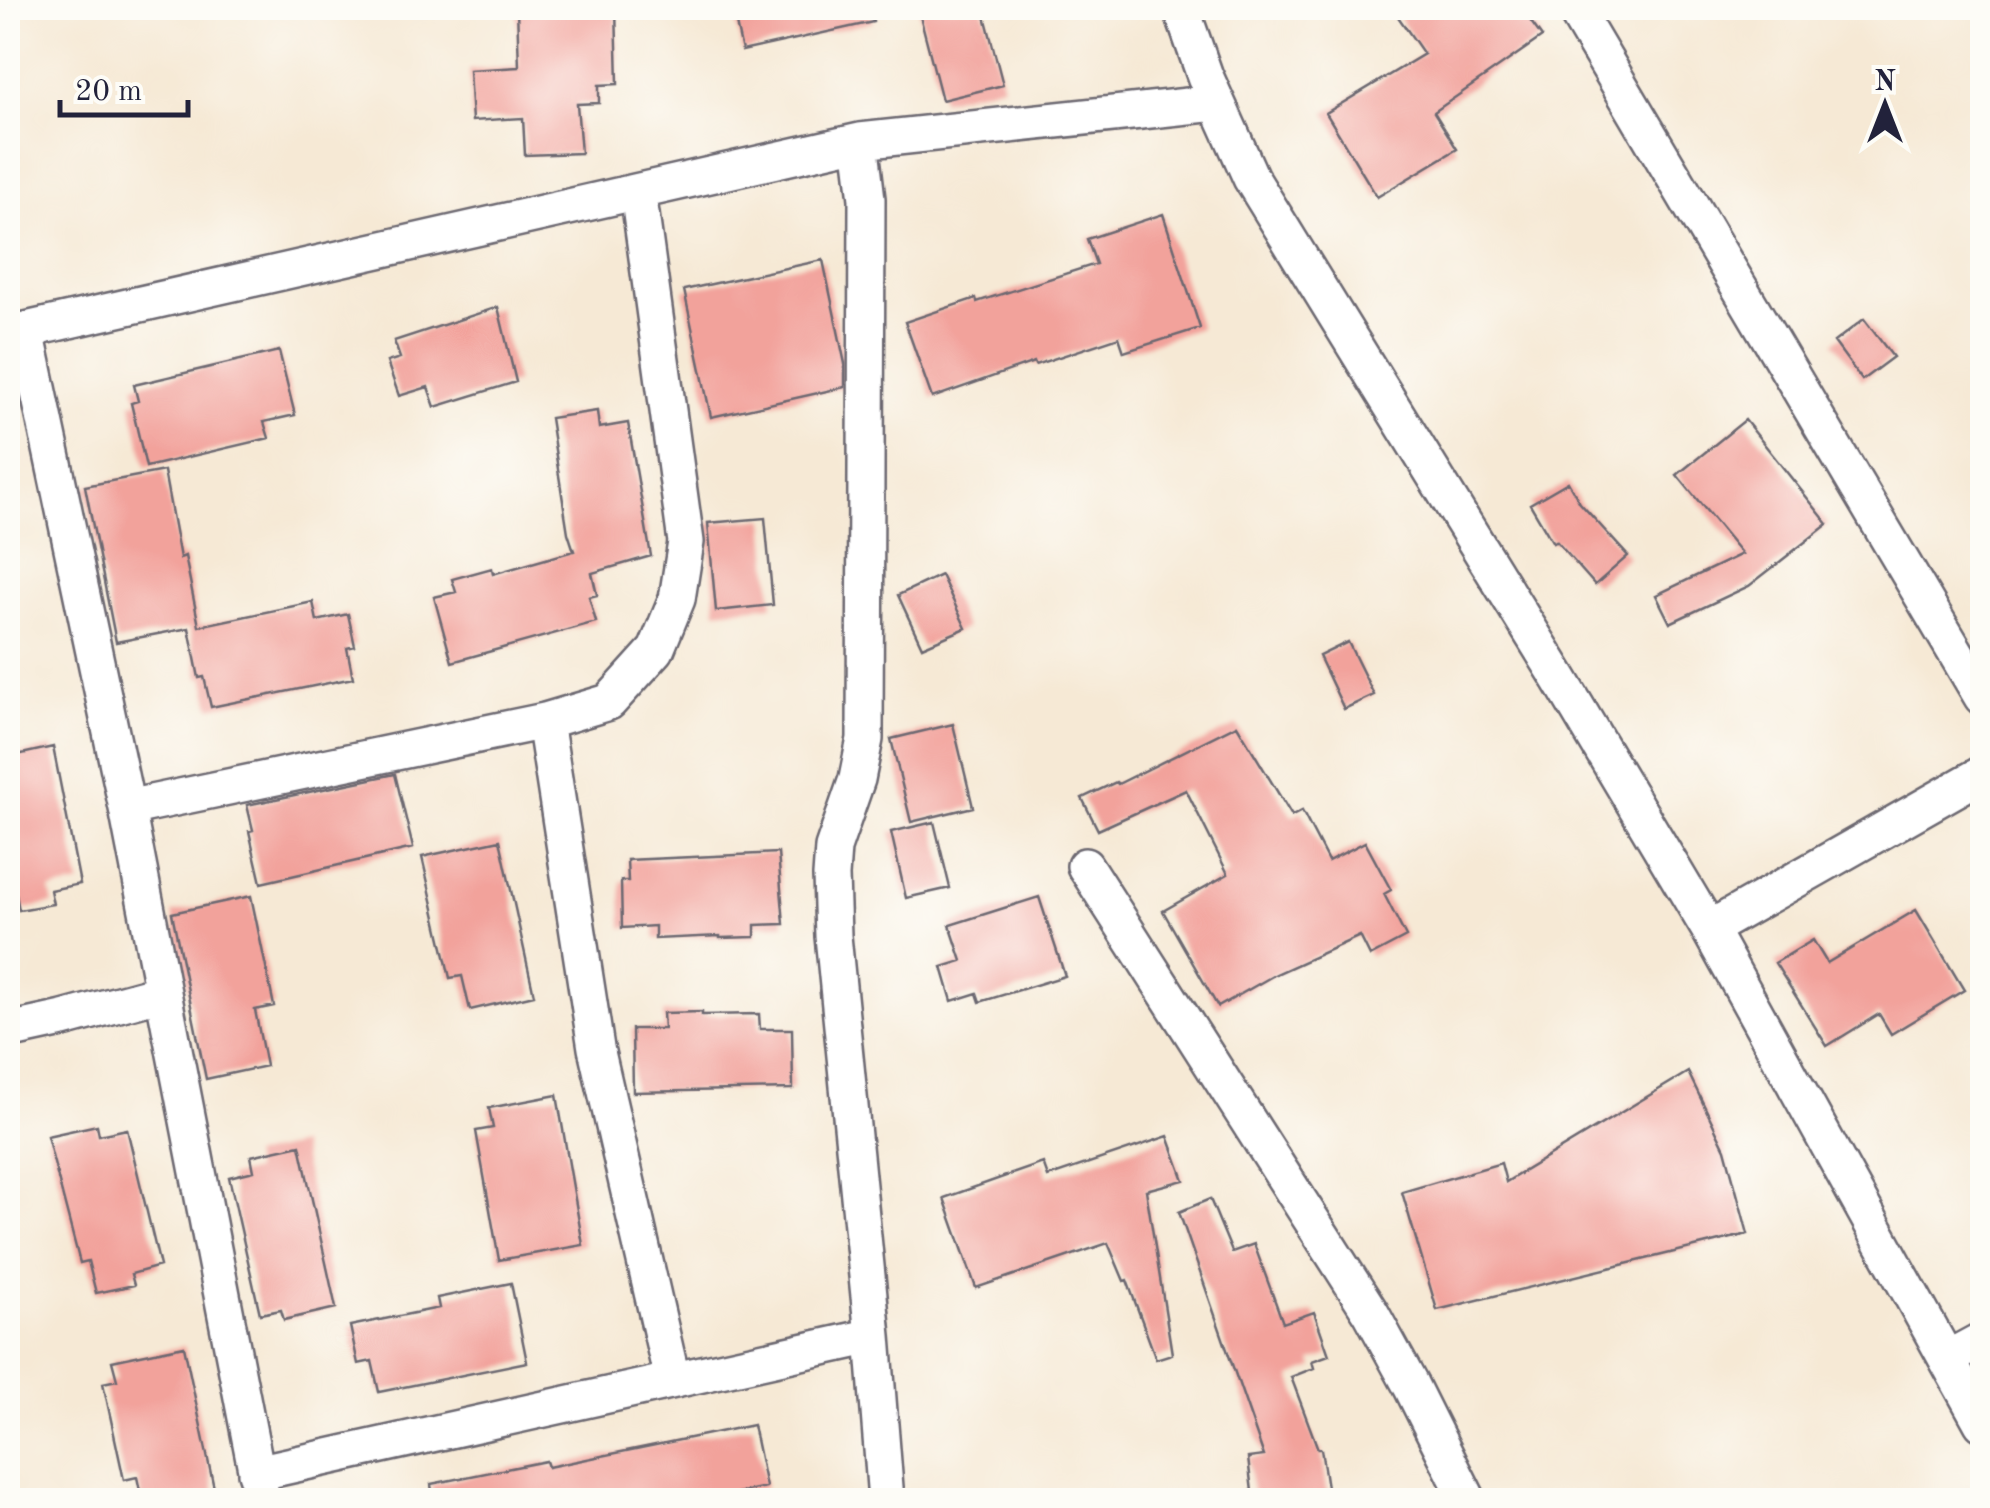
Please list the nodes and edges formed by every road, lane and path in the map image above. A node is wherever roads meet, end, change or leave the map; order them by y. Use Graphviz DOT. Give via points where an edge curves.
graph roads {
  1 [pos="1181,8"];
  2 [pos="1574,8"];
  3 [pos="1216,103"];
  4 [pos="860,141"];
  5 [pos="638,192"];
  6 [pos="17,333"];
  7 [pos="1982,697"];
  8 [pos="545,721"];
  9 [pos="1982,774"];
  10 [pos="127,808"];
  11 [pos="1084,866"];
  12 [pos="1709,929"];
  13 [pos="163,992"];
  14 [pos="8,1031"];
  15 [pos="873,1336"];
  16 [pos="1982,1340"];
  17 [pos="1947,1359"];
  18 [pos="672,1380"];
  19 [pos="1982,1423"];
  20 [pos="259,1487"];
  21 [pos="886,1500"];
  22 [pos="1468,1500"];
  1 -- 3 [label="street"];
  2 -- 7 [label="street"];
  3 -- 4 [label="street"];
  3 -- 12 [label="street" via="1271,213"];
  4 -- 5 [label="street"];
  4 -- 15 [label="street" via="867,199 865,738 831,876"];
  5 -- 6 [label="street"];
  5 -- 8 [label="street" via="686,542 677,599 656,650 610,702"];
  6 -- 10 [label="street"];
  8 -- 10 [label="street"];
  8 -- 18 [label="street" via="596,1048"];
  9 -- 12 [label="street"];
  10 -- 13 [label="street"];
  11 -- 22 [label="street" via="1371,1313"];
  12 -- 17 [label="street"];
  13 -- 14 [label="street"];
  13 -- 20 [label="street"];
  15 -- 18 [label="street"];
  15 -- 21 [label="street"];
  16 -- 17 [label="street"];
  17 -- 19 [label="street"];
  18 -- 20 [label="street"];
}
